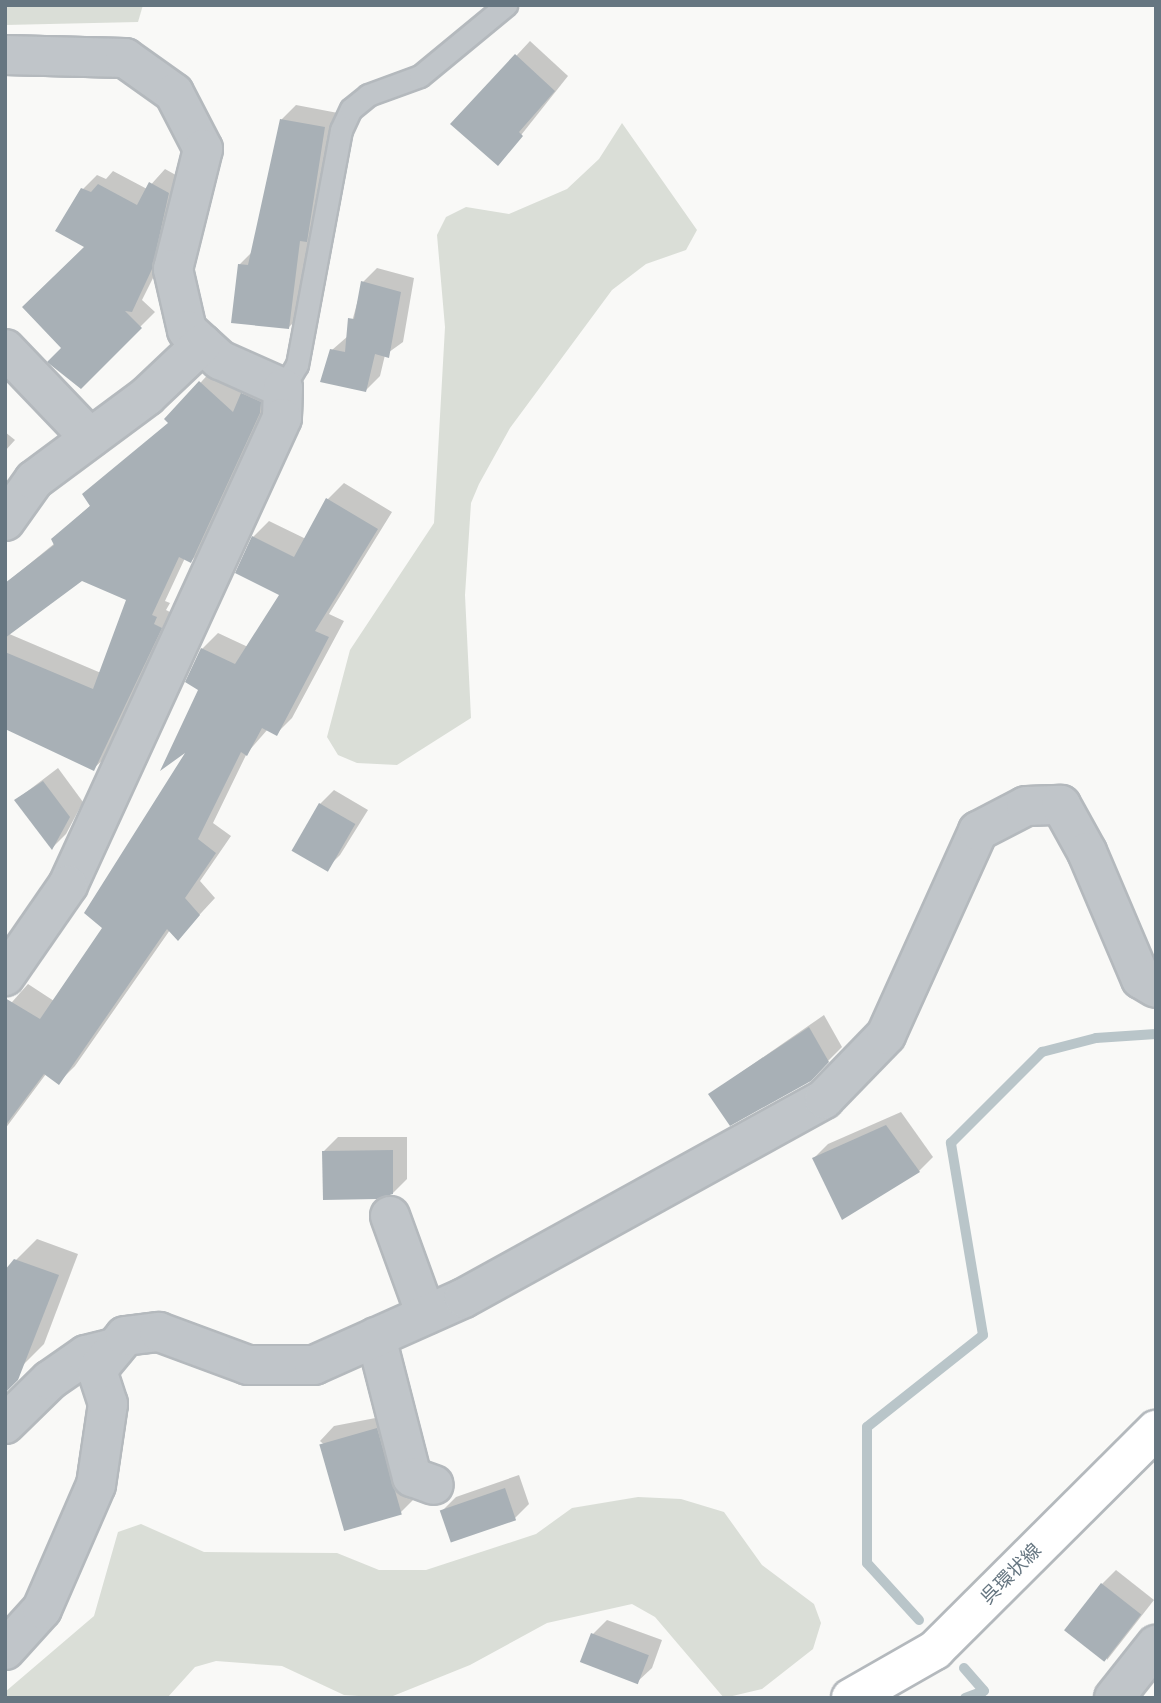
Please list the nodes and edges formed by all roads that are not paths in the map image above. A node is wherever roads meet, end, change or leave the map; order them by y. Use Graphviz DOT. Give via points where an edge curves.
graph roads {
  1 [pos="506,5"];
  2 [pos="5,55"];
  3 [pos="202,344"];
  4 [pos="5,349"];
  5 [pos="283,387"];
  6 [pos="90,438"];
  7 [pos="5,521"];
  8 [pos="5,976"];
  9 [pos="1156,988"];
  10 [pos="390,1216"];
  11 [pos="426,1315"];
  12 [pos="376,1337"];
  13 [pos="115,1348"];
  14 [pos="5,1424"];
  15 [pos="1156,1430"];
  16 [pos="434,1485"];
  17 [pos="1156,1645"];
  18 [pos="5,1650"];
  19 [pos="851,1698"];
  20 [pos="1114,1698"];
  1 -- 5 [label="lane" via="419,76 368,95 351,109 341,130 297,365"];
  2 -- 3 [label="street" via="125,58 174,93 202,149 173,269 187,330"];
  3 -- 5 [label="street" via="220,360"];
  3 -- 6 [label="street" via="147,396"];
  4 -- 6 [label="street"];
  5 -- 8 [label="street" via="282,418 68,885"];
  6 -- 7 [label="street" via="34,480"];
  9 -- 11 [label="street" via="1141,979 1087,852 1061,805 1026,806 978,831 886,1035 824,1099"];
  10 -- 11 [label="street"];
  11 -- 12 [label="street"];
  12 -- 13 [label="street" via="314,1365 248,1364 159,1332 125,1336"];
  12 -- 16 [label="street" via="412,1477"];
  13 -- 14 [label="street" via="77,1362"];
  13 -- 18 [label="street" via="97,1370 108,1404 96,1485 43,1609"];
  15 -- 19 [label="main road, 呉環状線" via="935,1650"];
  17 -- 20 [label="street"];
}
